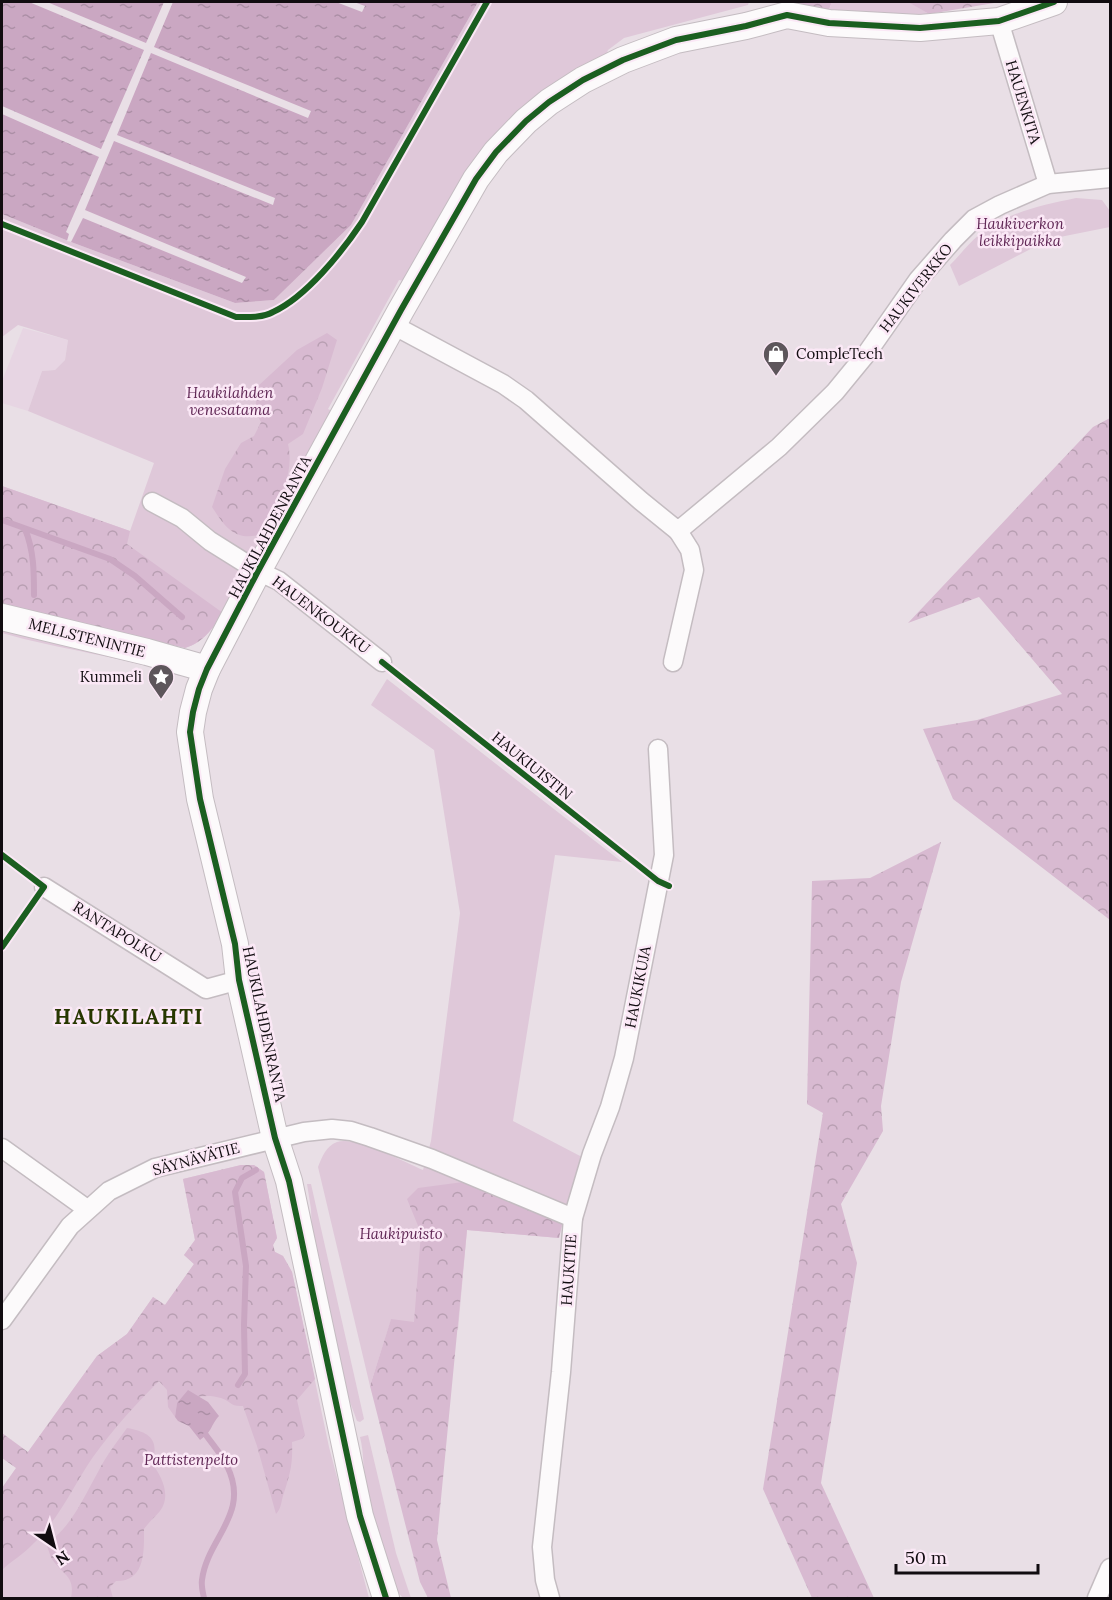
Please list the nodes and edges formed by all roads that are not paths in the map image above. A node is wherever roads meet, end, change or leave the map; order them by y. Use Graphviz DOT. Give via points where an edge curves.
graph roads {
  1 [pos="1054,2"];
  2 [pos="999,21"];
  3 [pos="1110,178"];
  4 [pos="1048,184"];
  5 [pos="393,325"];
  6 [pos="152,502"];
  7 [pos="678,531"];
  8 [pos="258,571"];
  9 [pos="2,617"];
  10 [pos="382,662"];
  11 [pos="674,662"];
  12 [pos="207,669"];
  13 [pos="658,748"];
  14 [pos="44,887"];
  15 [pos="239,980"];
  16 [pos="275,1138"];
  17 [pos="2,1148"];
  18 [pos="87,1209"];
  19 [pos="573,1218"];
  20 [pos="2,1320"];
  21 [pos="1110,1568"];
  22 [pos="386,1599"];
  23 [pos="550,1599"];
  24 [pos="1097,1599"];
  1 -- 2 [label="street, HAUKILAHDENRANTA"];
  2 -- 4 [label="street, HAUENKITA"];
  2 -- 5 [label="street, HAUKILAHDENRANTA" via="920,28 829,23 788,33 746,26 676,40 583,80 549,102 496,152 476,179"];
  3 -- 4 [label="street, HAUKIVERKKO"];
  4 -- 7 [label="street, HAUKIVERKKO" via="974,219 918,280 835,392 779,447"];
  5 -- 7 [label="street" via="526,400"];
  5 -- 8 [label="street, HAUKILAHDENRANTA"];
  6 -- 8 [label="street, HAUENKOUKKU"];
  7 -- 11 [label="street" via="690,550 694,570"];
  8 -- 10 [label="street, HAUENKOUKKU" via="279,581"];
  8 -- 12 [label="street, HAUKILAHDENRANTA"];
  9 -- 12 [label="street, MELLSTENINTIE"];
  12 -- 15 [label="street, HAUKILAHDENRANTA" via="190,732 200,799 235,944"];
  13 -- 19 [label="street, HAUKIKUJA" via="664,855 624,1058"];
  14 -- 15 [label="street, RANTAPOLKU" via="206,989"];
  15 -- 16 [label="street, HAUKILAHDENRANTA"];
  16 -- 18 [label="street, SÄYNÄVÄTIE" via="155,1168 109,1191"];
  16 -- 19 [label="street, HAUKITIE" via="332,1129 360,1134 432,1159"];
  16 -- 22 [label="street, HAUKILAHDENRANTA" via="289,1181 360,1516"];
  17 -- 18 [label="street"];
  18 -- 20 [label="street, SÄYNÄVÄTIE" via="70,1226"];
  19 -- 23 [label="street, HAUKITIE" via="542,1547"];
  21 -- 24 [label="street"];
}
